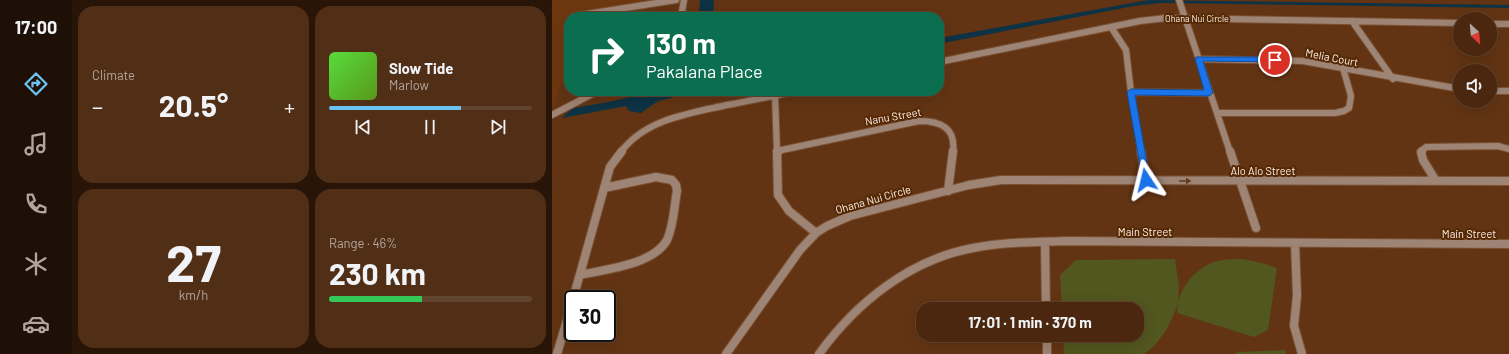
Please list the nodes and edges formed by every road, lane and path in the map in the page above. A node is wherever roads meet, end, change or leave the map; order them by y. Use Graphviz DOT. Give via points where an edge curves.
graph roads {
  1 [pos="676,0"];
  2 [pos="684,0"];
  3 [pos="1180,2"];
  4 [pos="600,12"];
  5 [pos="682,12"];
  6 [pos="1185,17"];
  7 [pos="1352,21"];
  8 [pos="1453,24"];
  9 [pos="1497,24"];
  10 [pos="1509,24"];
  11 [pos="1111,27"];
  12 [pos="1199,59"];
  13 [pos="944,61"];
  14 [pos="1343,68"];
  15 [pos="1393,78"];
  16 [pos="1453,88"];
  17 [pos="1497,91"];
  18 [pos="1509,91"];
  19 [pos="1131,92"];
  20 [pos="1209,93"];
  21 [pos="588,96"];
  22 [pos="770,96"];
  23 [pos="775,96"];
  24 [pos="1217,113"];
  25 [pos="552,115"];
  26 [pos="1509,149"];
  27 [pos="777,151"];
  28 [pos="1017,180"];
  29 [pos="1146,180"];
  30 [pos="1239,181"];
  31 [pos="1436,181"];
  32 [pos="1509,181"];
  33 [pos="604,188"];
  34 [pos="948,191"];
  35 [pos="1256,228"];
  36 [pos="816,233"];
  37 [pos="1045,243"];
  38 [pos="1295,243"];
  39 [pos="1509,244"];
  40 [pos="580,275"];
  41 [pos="576,290"];
  42 [pos="1046,302"];
  43 [pos="564,330"];
  44 [pos="1047,342"];
  45 [pos="557,354"];
  46 [pos="726,354"];
  47 [pos="819,354"];
  48 [pos="1047,354"];
  49 [pos="1302,354"];
  1 -- 4 [label="street"];
  2 -- 5 [label="street"];
  3 -- 6 [label="street"];
  6 -- 7 [label="street, Ohana Nui Circle"];
  6 -- 11 [label="street, Ohana Nui Circle" via="1154,19"];
  6 -- 12 [label="street"];
  7 -- 8 [label="street, Ohana Nui Circle"];
  7 -- 15 [label="street"];
  9 -- 10 [label="street"];
  11 -- 13 [label="street, Ohana Nui Circle"];
  11 -- 19 [label="street" via="1126,50"];
  12 -- 14 [label="street, Melia Court" via="1290,60"];
  12 -- 20 [label="street"];
  14 -- 15 [label="street, Melia Court"];
  14 -- 24 [label="street" via="1352,102 1346,111"];
  15 -- 16 [label="street, Melia Court"];
  17 -- 18 [label="street"];
  19 -- 20 [label="street"];
  19 -- 29 [label="street"];
  20 -- 24 [label="street"];
  21 -- 25 [label="street"];
  22 -- 33 [label="street" via="686,113 648,128 619,153 610,168"];
  23 -- 27 [label="street"];
  24 -- 30 [label="street"];
  26 -- 31 [label="street" via="1498,146 1426,147 1421,152 1422,158"];
  27 -- 34 [label="street, Nanu Street" via="913,121 934,122 950,130 954,141"];
  27 -- 36 [label="street" via="780,200 789,211"];
  28 -- 29 [label="street, Alo Alo Street"];
  28 -- 34 [label="street, Ohana Nui Circle" via="985,182"];
  29 -- 30 [label="street, Alo Alo Street, one-way"];
  30 -- 31 [label="street, Alo Alo Street"];
  30 -- 35 [label="street"];
  31 -- 32 [label="street, Alo Alo Street"];
  33 -- 40 [label="street"];
  33 -- 40 [label="street" via="656,177 672,180 677,190 668,236 662,247 647,258"];
  34 -- 36 [label="street, Ohana Nui Circle" via="850,216"];
  36 -- 46 [label="street, Ohana Nui Circle" via="800,250"];
  37 -- 38 [label="street, Main Street"];
  37 -- 42 [label="street"];
  37 -- 47 [label="street, Main Street" via="980,246 929,262 896,279 870,298 845,321"];
  38 -- 39 [label="street, Main Street"];
  38 -- 49 [label="street" via="1297,295 1294,326"];
  40 -- 41 [label="street"];
  43 -- 45 [label="street"];
  44 -- 48 [label="street"];
}
